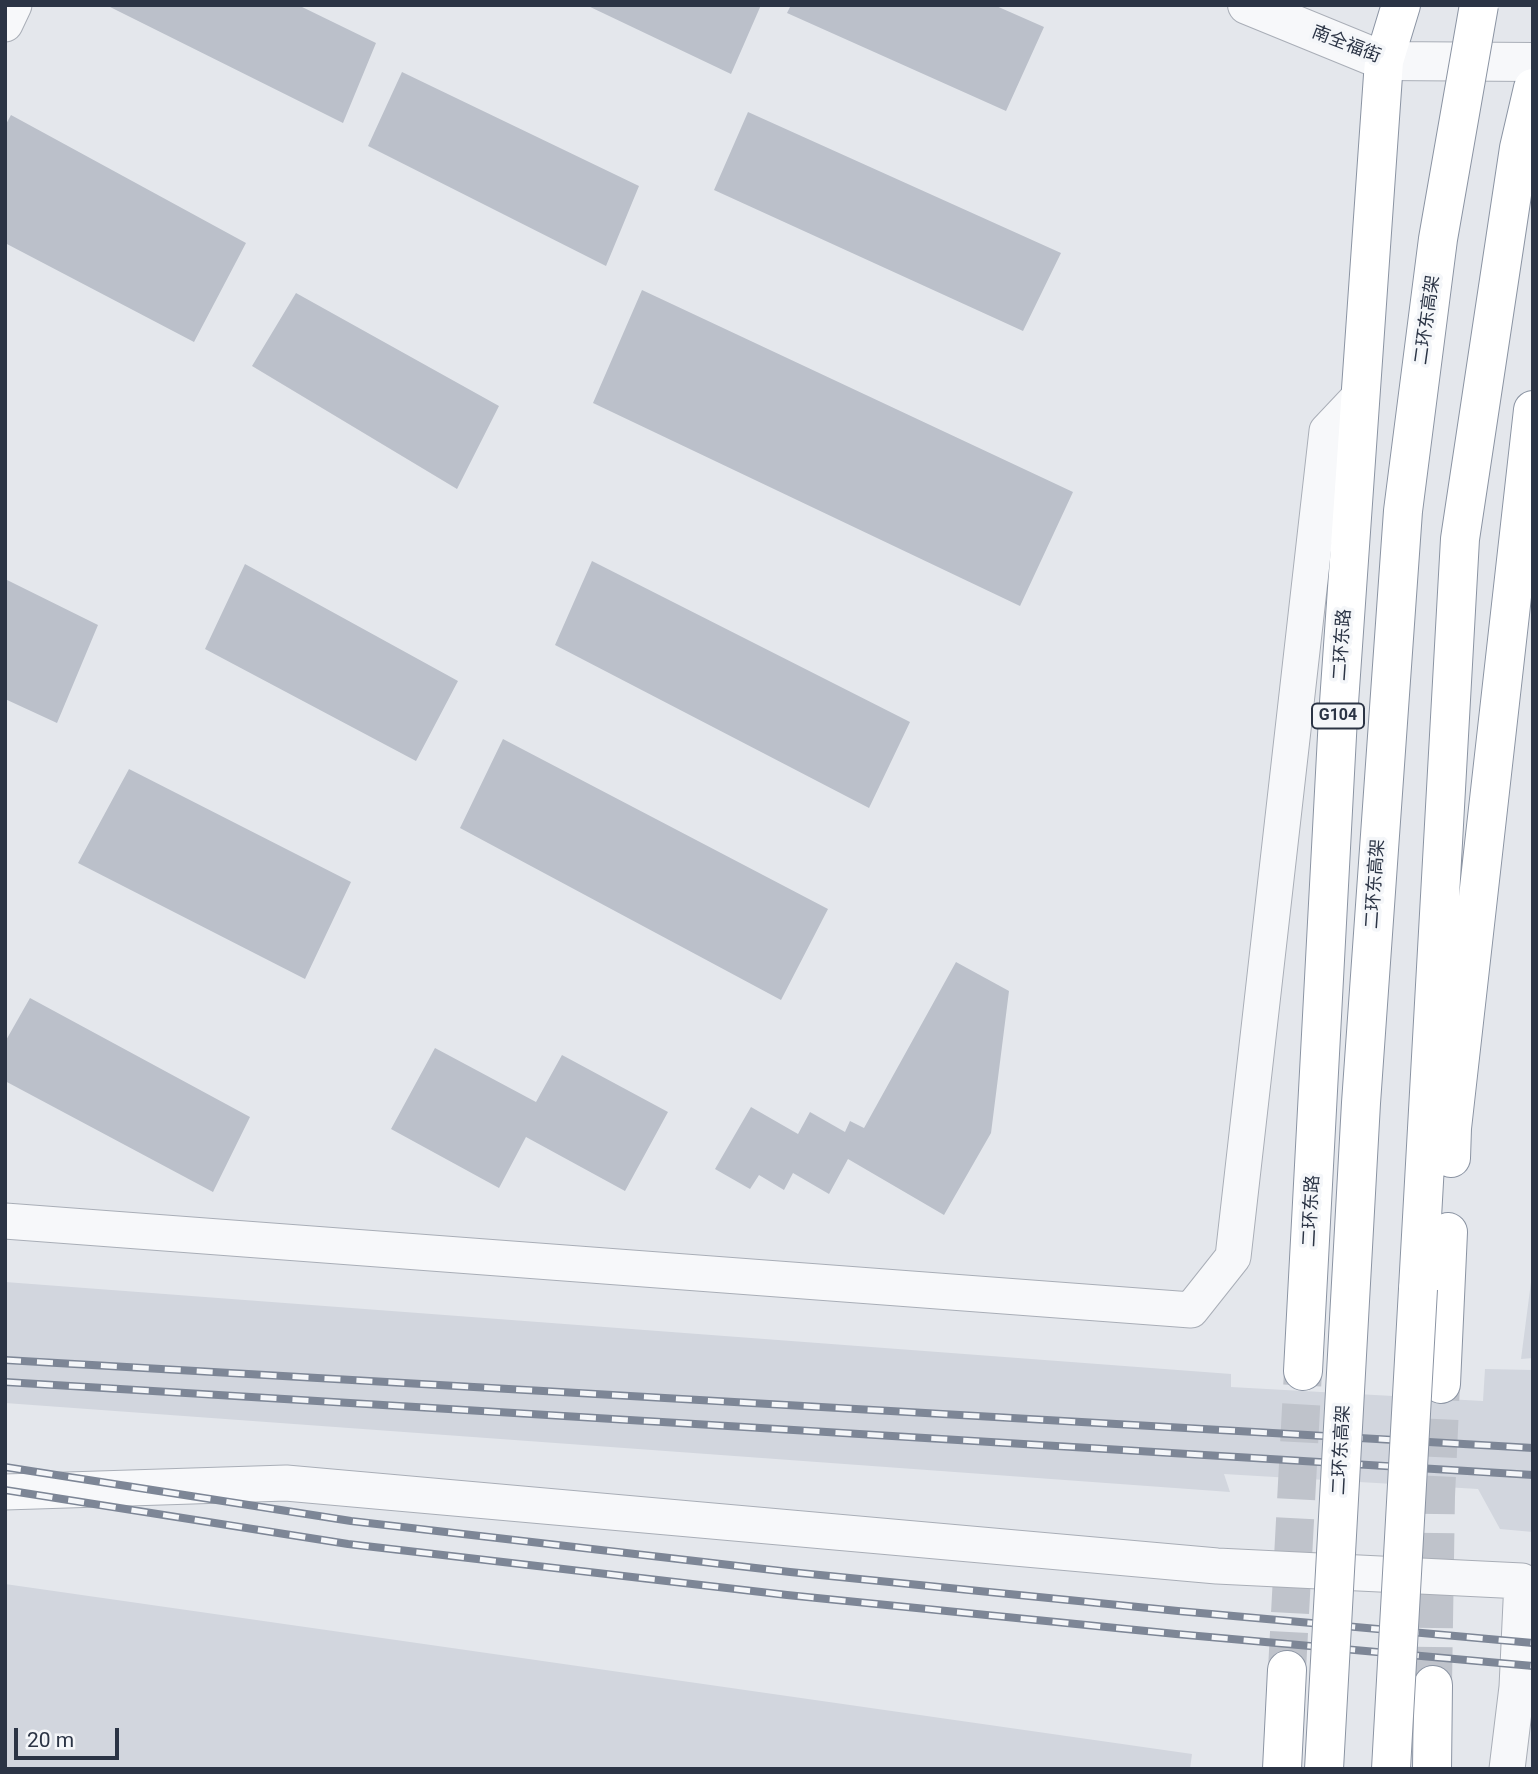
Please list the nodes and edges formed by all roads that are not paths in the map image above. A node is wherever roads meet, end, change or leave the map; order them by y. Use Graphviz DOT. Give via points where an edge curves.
graph roads {
  1 [pos="14,5"];
  2 [pos="1247,5"];
  3 [pos="1401,5"];
  4 [pos="1479,5"];
  5 [pos="5,23"];
  6 [pos="1384,61"];
  7 [pos="1533,62"];
  8 [pos="1533,88"];
  9 [pos="1360,396"];
  10 [pos="1533,410"];
  11 [pos="5,1221"];
  12 [pos="1303,1371"];
  13 [pos="1441,1384"];
  14 [pos="5,1492"];
  15 [pos="1287,1670"];
  16 [pos="1433,1685"];
  17 [pos="1282,1769"];
  18 [pos="1324,1769"];
  19 [pos="1391,1769"];
  20 [pos="1432,1769"];
  21 [pos="1507,1769"];
  1 -- 5 [label="street"];
  2 -- 6 [label="street, 南全福街"];
  3 -- 6 [label="highway, 二环东路 / G104"];
  4 -- 18 [label="highway, 二环东高架, bridge" via="1438,240 1402,510 1361,1103"];
  6 -- 7 [label="street, 南全福街"];
  6 -- 9 [label="highway, 二环东路 / G104"];
  8 -- 19 [label="highway, bridge" via="1519,148 1460,540"];
  9 -- 11 [label="street" via="1327,431 1233,1257 1191,1310"];
  9 -- 12 [label="highway, 二环东路 / G104"];
  10 -- 13 [label="highway" via="1452,1128"];
  14 -- 21 [label="street" via="286,1483 1217,1566 1522,1581"];
  15 -- 17 [label="highway"];
  16 -- 20 [label="highway"];
}
